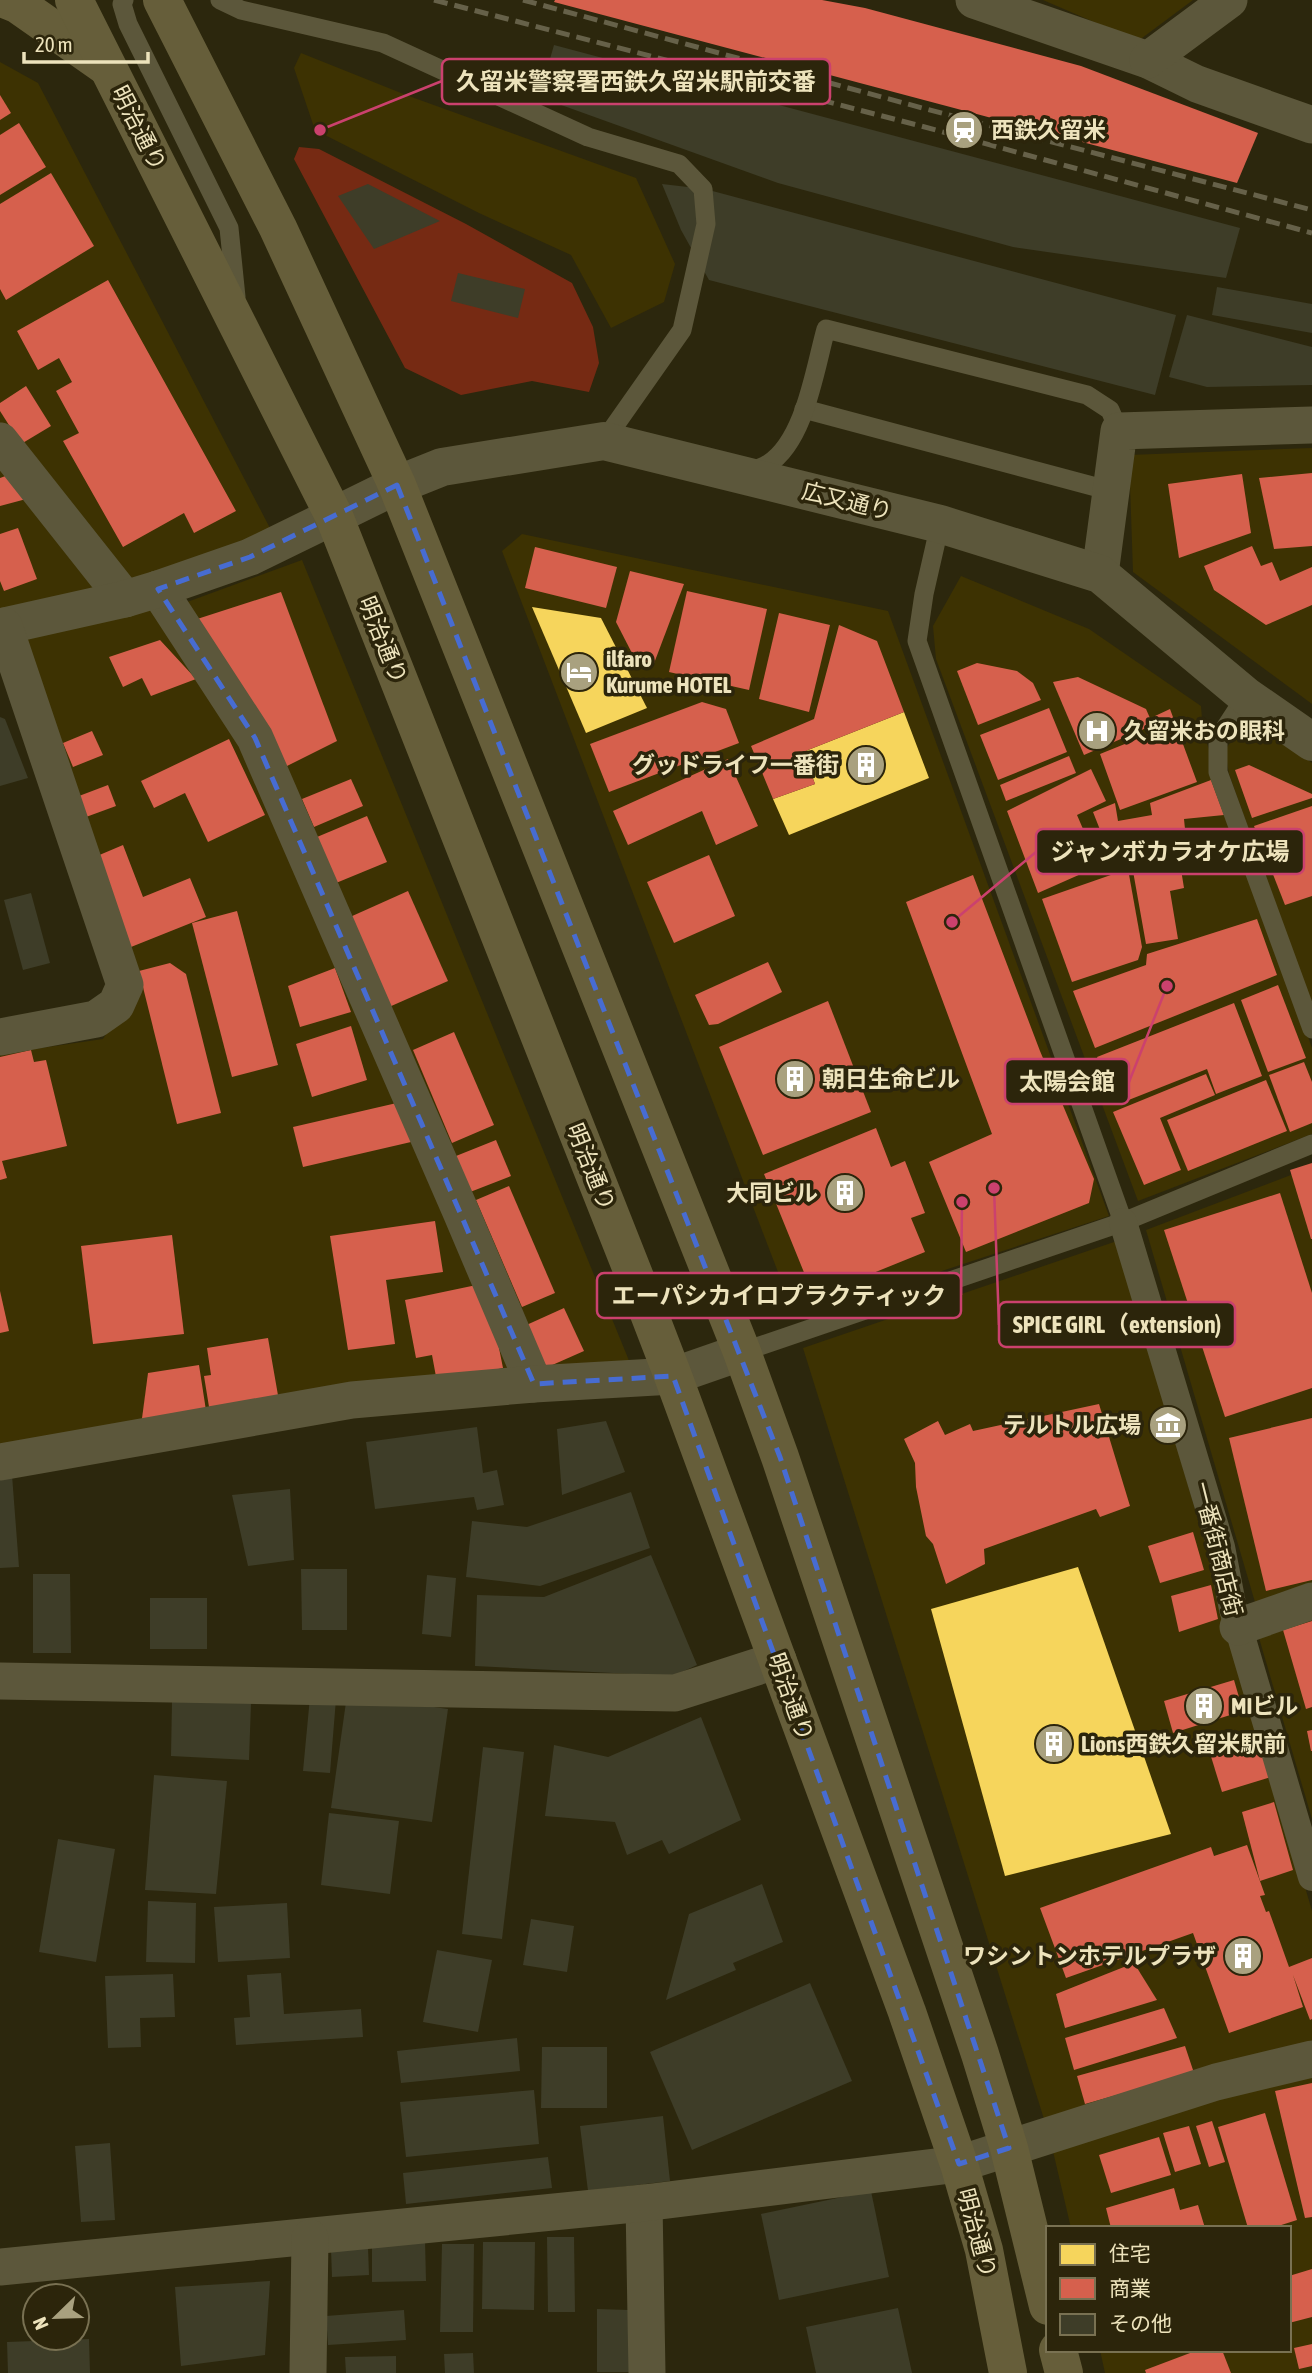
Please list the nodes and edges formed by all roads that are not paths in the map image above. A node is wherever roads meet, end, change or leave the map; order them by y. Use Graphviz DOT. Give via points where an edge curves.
graph roads {
  1 [pos="7,0"];
  2 [pos="74,0"];
  3 [pos="124,0"];
  4 [pos="162,0"];
  5 [pos="220,0"];
  6 [pos="974,0"];
  7 [pos="1229,0"];
  8 [pos="1148,60"];
  9 [pos="109,68"];
  10 [pos="1312,125"];
  11 [pos="238,322"];
  12 [pos="804,409"];
  13 [pos="1312,425"];
  14 [pos="1119,431"];
  15 [pos="0,441"];
  16 [pos="604,441"];
  17 [pos="740,475"];
  18 [pos="397,485"];
  19 [pos="1111,491"];
  20 [pos="334,516"];
  21 [pos="940,524"];
  22 [pos="1100,574"];
  23 [pos="142,594"];
  24 [pos="2,627"];
  25 [pos="1246,696"];
  26 [pos="1312,742"];
  27 [pos="1312,1029"];
  28 [pos="0,1037"];
  29 [pos="1312,1144"];
  30 [pos="1123,1222"];
  31 [pos="742,1352"];
  32 [pos="673,1376"];
  33 [pos="534,1384"];
  34 [pos="0,1462"];
  35 [pos="1312,1601"];
  36 [pos="1238,1627"];
  37 [pos="778,1660"];
  38 [pos="0,1681"];
  39 [pos="1312,1877"];
  40 [pos="1312,2059"];
  41 [pos="1009,2148"];
  42 [pos="959,2164"];
  43 [pos="643,2203"];
  44 [pos="310,2238"];
  45 [pos="0,2267"];
  46 [pos="1046,2298"];
  47 [pos="1059,2352"];
  48 [pos="307,2373"];
  49 [pos="647,2373"];
  50 [pos="1008,2373"];
  51 [pos="1064,2373"];
  1 -- 9 [label="highway"];
  2 -- 9 [label="highway, 明治通り"];
  3 -- 11 [label="lane" via="128,24 229,228"];
  4 -- 18 [label="highway" via="278,228"];
  5 -- 16 [label="lane" via="241,10 383,43 588,137 680,164 703,189 706,224 682,330"];
  6 -- 8 [label="street"];
  7 -- 8 [label="street"];
  8 -- 10 [label="street" via="1197,84"];
  9 -- 11 [label="highway, 明治通り"];
  11 -- 20 [label="highway, 明治通り"];
  12 -- 14 [label="lane" via="826,329 1087,395 1110,410"];
  12 -- 17 [label="lane" via="782,451 768,464"];
  12 -- 19 [label="lane"];
  13 -- 14 [label="street"];
  14 -- 19 [label="street"];
  15 -- 23 [label="street"];
  16 -- 17 [label="street, 広又通り"];
  16 -- 18 [label="street, 広又通り" via="442,467"];
  17 -- 21 [label="street, 広又通り"];
  18 -- 20 [label="street, 広又通り"];
  18 -- 31 [label="highway"];
  19 -- 22 [label="street"];
  20 -- 23 [label="street" via="250,557"];
  20 -- 32 [label="highway, 明治通り"];
  21 -- 22 [label="street, 広又通り"];
  21 -- 30 [label="lane" via="917,641"];
  22 -- 25 [label="street, 広又通り"];
  23 -- 24 [label="street"];
  23 -- 33 [label="street" via="255,738"];
  24 -- 28 [label="street" via="125,985 116,1005 96,1019"];
  25 -- 26 [label="street, 広又通り"];
  25 -- 27 [label="lane" via="1218,739 1218,772"];
  29 -- 30 [label="lane"];
  30 -- 31 [label="lane"];
  30 -- 36 [label="street, 一番街商店街" via="1221,1547"];
  31 -- 32 [label="street"];
  31 -- 41 [label="highway"];
  32 -- 33 [label="street"];
  32 -- 37 [label="highway, 明治通り"];
  33 -- 34 [label="street" via="352,1400"];
  35 -- 36 [label="street"];
  36 -- 39 [label="street, 一番街商店街"];
  37 -- 38 [label="street" via="675,1693"];
  37 -- 42 [label="highway, 明治通り"];
  40 -- 41 [label="street" via="1216,2082"];
  41 -- 42 [label="street"];
  41 -- 46 [label="highway"];
  42 -- 43 [label="street"];
  42 -- 50 [label="highway, 明治通り" via="984,2250"];
  43 -- 44 [label="street"];
  43 -- 49 [label="street"];
  44 -- 45 [label="street"];
  44 -- 48 [label="street"];
  47 -- 51 [label="highway"];
}
